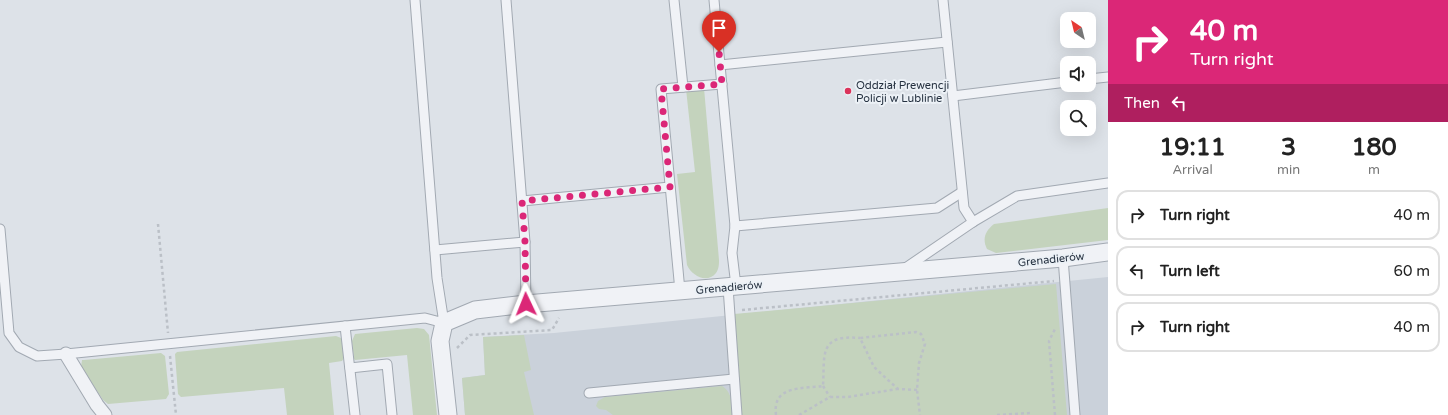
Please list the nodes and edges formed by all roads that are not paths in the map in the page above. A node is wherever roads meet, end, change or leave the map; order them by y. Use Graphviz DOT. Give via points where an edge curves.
graph roads {
  1 [pos="415,0"];
  2 [pos="506,0"];
  3 [pos="674,0"];
  4 [pos="714,0"];
  5 [pos="943,0"];
  6 [pos="947,42"];
  7 [pos="720,65"];
  8 [pos="1108,77"];
  9 [pos="1096,78"];
  10 [pos="1060,83"];
  11 [pos="722,84"];
  12 [pos="683,87"];
  13 [pos="952,96"];
  14 [pos="1108,183"];
  15 [pos="670,187"];
  16 [pos="962,192"];
  17 [pos="522,201"];
  18 [pos="972,222"];
  19 [pos="735,226"];
  20 [pos="0,229"];
  21 [pos="525,242"];
  22 [pos="435,250"];
  23 [pos="1108,252"];
  24 [pos="1063,258"];
  25 [pos="900,272"];
  26 [pos="732,287"];
  27 [pos="680,291"];
  28 [pos="526,304"];
  29 [pos="444,323"];
  30 [pos="345,326"];
  31 [pos="66,354"];
  32 [pos="350,368"];
  33 [pos="734,379"];
  34 [pos="589,393"];
  35 [pos="105,415"];
  36 [pos="355,415"];
  37 [pos="392,415"];
  38 [pos="448,415"];
  39 [pos="737,415"];
  40 [pos="1075,415"];
  1 -- 22 [label="lane"];
  2 -- 17 [label="lane"];
  3 -- 12 [label="lane"];
  4 -- 7 [label="lane"];
  5 -- 6 [label="lane"];
  6 -- 7 [label="lane"];
  6 -- 13 [label="lane"];
  7 -- 11 [label="lane"];
  8 -- 9 [label="lane"];
  10 -- 13 [label="lane"];
  11 -- 12 [label="lane"];
  11 -- 19 [label="lane"];
  12 -- 15 [label="lane" via="661,89"];
  13 -- 16 [label="lane"];
  14 -- 18 [label="lane" via="1017,196"];
  15 -- 17 [label="lane"];
  15 -- 27 [label="lane"];
  16 -- 18 [label="lane" via="964,208"];
  16 -- 19 [label="lane" via="937,208"];
  17 -- 21 [label="lane"];
  18 -- 25 [label="lane"];
  19 -- 26 [label="lane"];
  20 -- 31 [label="lane" via="9,334 19,347 37,356"];
  21 -- 22 [label="lane"];
  21 -- 28 [label="lane"];
  22 -- 29 [label="lane"];
  23 -- 24 [label="street, Grenadierów"];
  24 -- 25 [label="street, Grenadierów"];
  24 -- 40 [label="lane"];
  25 -- 26 [label="street, Grenadierów"];
  26 -- 27 [label="street, Grenadierów"];
  26 -- 33 [label="lane"];
  27 -- 28 [label="street, Grenadierów"];
  28 -- 29 [label="street, Grenadierów" via="475,310"];
  29 -- 30 [label="lane" via="425,318"];
  29 -- 38 [label="street" via="440,341"];
  30 -- 31 [label="lane"];
  30 -- 32 [label="lane"];
  31 -- 35 [label="street"];
  32 -- 36 [label="lane"];
  32 -- 37 [label="lane" via="387,364"];
  33 -- 34 [label="lane"];
  33 -- 39 [label="lane"];
}
